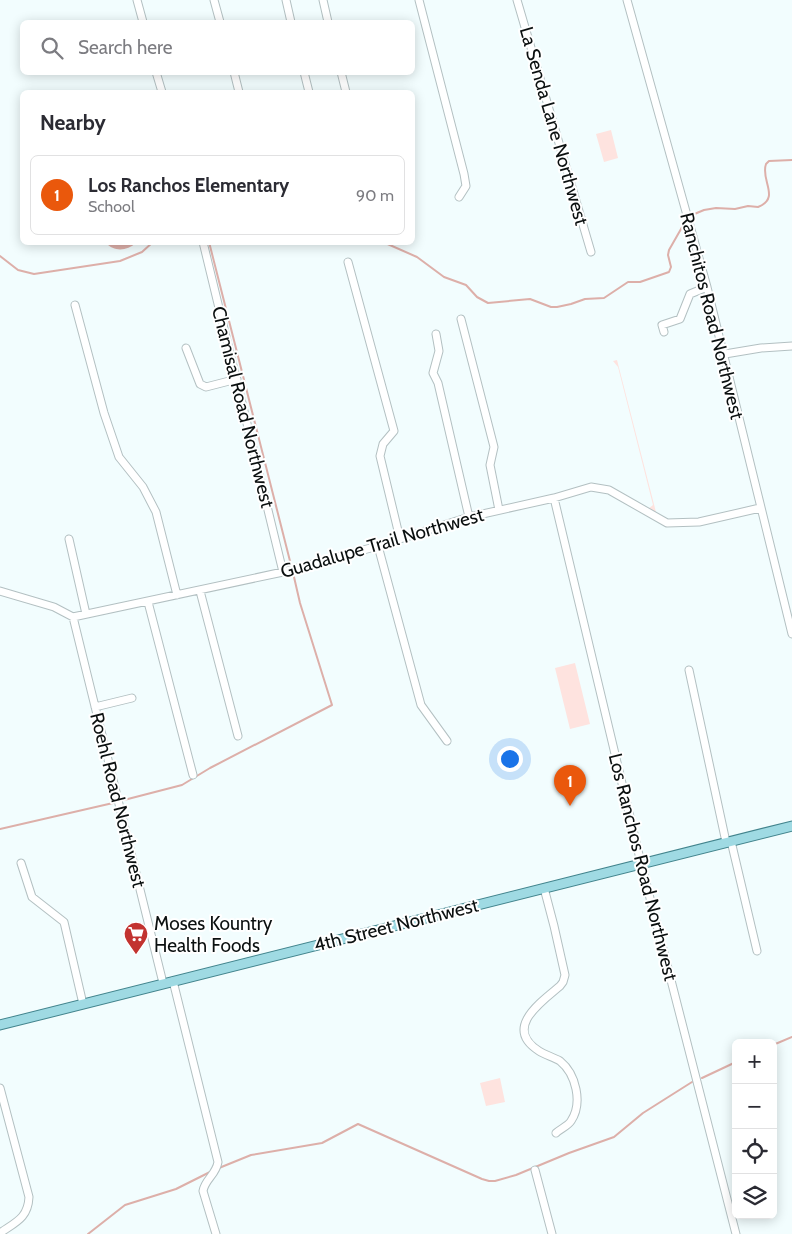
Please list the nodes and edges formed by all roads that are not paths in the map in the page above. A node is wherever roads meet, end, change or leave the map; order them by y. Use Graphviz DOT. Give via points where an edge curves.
graph roads {
  1 [pos="137,0"];
  2 [pos="214,0"];
  3 [pos="286,0"];
  4 [pos="323,0"];
  5 [pos="419,0"];
  6 [pos="517,0"];
  7 [pos="627,0"];
  8 [pos="142,20"];
  9 [pos="219,20"];
  10 [pos="291,20"];
  11 [pos="328,20"];
  12 [pos="157,75"];
  13 [pos="235,75"];
  14 [pos="305,75"];
  15 [pos="342,75"];
  16 [pos="161,90"];
  17 [pos="238,90"];
  18 [pos="308,90"];
  19 [pos="346,90"];
  20 [pos="459,197"];
  21 [pos="204,245"];
  22 [pos="591,252"];
  23 [pos="348,262"];
  24 [pos="707,287"];
  25 [pos="75,305"];
  26 [pos="461,320"];
  27 [pos="664,332"];
  28 [pos="436,334"];
  29 [pos="792,346"];
  30 [pos="186,348"];
  31 [pos="725,354"];
  32 [pos="237,380"];
  33 [pos="554,498"];
  34 [pos="760,508"];
  35 [pos="499,510"];
  36 [pos="469,517"];
  37 [pos="69,539"];
  38 [pos="400,539"];
  39 [pos="378,546"];
  40 [pos="283,572"];
  41 [pos="0,590"];
  42 [pos="200,591"];
  43 [pos="177,595"];
  44 [pos="148,602"];
  45 [pos="86,614"];
  46 [pos="73,617"];
  47 [pos="792,634"];
  48 [pos="690,670"];
  49 [pos="132,698"];
  50 [pos="95,707"];
  51 [pos="238,736"];
  52 [pos="447,741"];
  53 [pos="193,775"];
  54 [pos="792,826"];
  55 [pos="728,841"];
  56 [pos="21,863"];
  57 [pos="641,864"];
  58 [pos="544,888"];
  59 [pos="757,950"];
  60 [pos="168,982"];
  61 [pos="83,1004"];
  62 [pos="0,1025"];
  63 [pos="0,1088"];
  64 [pos="556,1133"];
  65 [pos="535,1170"];
  66 [pos="0,1233"];
  67 [pos="216,1234"];
  68 [pos="552,1234"];
  69 [pos="736,1234"];
  1 -- 8 [label="street"];
  2 -- 9 [label="street"];
  3 -- 10 [label="street"];
  4 -- 11 [label="street"];
  5 -- 20 [label="street" via="464,174 466,186"];
  6 -- 22 [label="street, La Senda Lane Northwest"];
  7 -- 24 [label="street, Ranchitos Road Northwest"];
  12 -- 16 [label="street"];
  13 -- 17 [label="street"];
  14 -- 18 [label="street"];
  15 -- 19 [label="street"];
  21 -- 32 [label="street, Chamisal Road Northwest"];
  23 -- 38 [label="street" via="394,431 383,444 380,456"];
  24 -- 27 [label="street" via="690,294 680,319 662,325"];
  24 -- 31 [label="street, Ranchitos Road Northwest"];
  25 -- 43 [label="street" via="119,457 144,487 156,512"];
  26 -- 35 [label="street" via="494,447 490,465"];
  28 -- 36 [label="street" via="440,351 433,373"];
  29 -- 31 [label="street"];
  30 -- 32 [label="street" via="200,384 206,387"];
  31 -- 34 [label="street, Ranchitos Road Northwest"];
  32 -- 40 [label="street, Chamisal Road Northwest"];
  33 -- 34 [label="street, Guadalupe Trail Northwest" via="591,487 609,490 667,523 699,522"];
  33 -- 35 [label="street, Guadalupe Trail Northwest"];
  33 -- 57 [label="street, Los Ranchos Road Northwest"];
  34 -- 47 [label="street, Ranchitos Road Northwest"];
  35 -- 36 [label="street, Guadalupe Trail Northwest"];
  36 -- 38 [label="street, Guadalupe Trail Northwest"];
  37 -- 45 [label="street"];
  38 -- 39 [label="street, Guadalupe Trail Northwest"];
  39 -- 40 [label="street, Guadalupe Trail Northwest"];
  39 -- 52 [label="street" via="420,705"];
  40 -- 42 [label="street, Guadalupe Trail Northwest"];
  41 -- 46 [label="street" via="54,607"];
  42 -- 43 [label="street, Guadalupe Trail Northwest"];
  42 -- 51 [label="street"];
  43 -- 44 [label="street, Guadalupe Trail Northwest"];
  44 -- 45 [label="street, Guadalupe Trail Northwest"];
  44 -- 53 [label="street"];
  45 -- 46 [label="street, Guadalupe Trail Northwest"];
  46 -- 50 [label="street, Roehl Road Northwest"];
  48 -- 55 [label="street"];
  49 -- 50 [label="street"];
  50 -- 60 [label="street, Roehl Road Northwest"];
  54 -- 55 [label="main road, 4th Street Northwest"];
  55 -- 57 [label="main road, 4th Street Northwest"];
  55 -- 59 [label="street"];
  56 -- 61 [label="street" via="32,897 64,922"];
  57 -- 58 [label="main road, 4th Street Northwest"];
  57 -- 69 [label="street, Los Ranchos Road Northwest"];
  58 -- 60 [label="main road, 4th Street Northwest"];
  58 -- 64 [label="street" via="565,975 560,986 529,1013 524,1028 530,1043 538,1051 559,1061 574,1082 577,1094 571,1121"];
  60 -- 61 [label="main road, 4th Street Northwest"];
  60 -- 67 [label="street, Roehl Road Northwest" via="218,1162 203,1190"];
  61 -- 62 [label="main road, 4th Street Northwest"];
  63 -- 66 [label="street" via="28,1197 26,1213"];
  65 -- 68 [label="street"];
}
